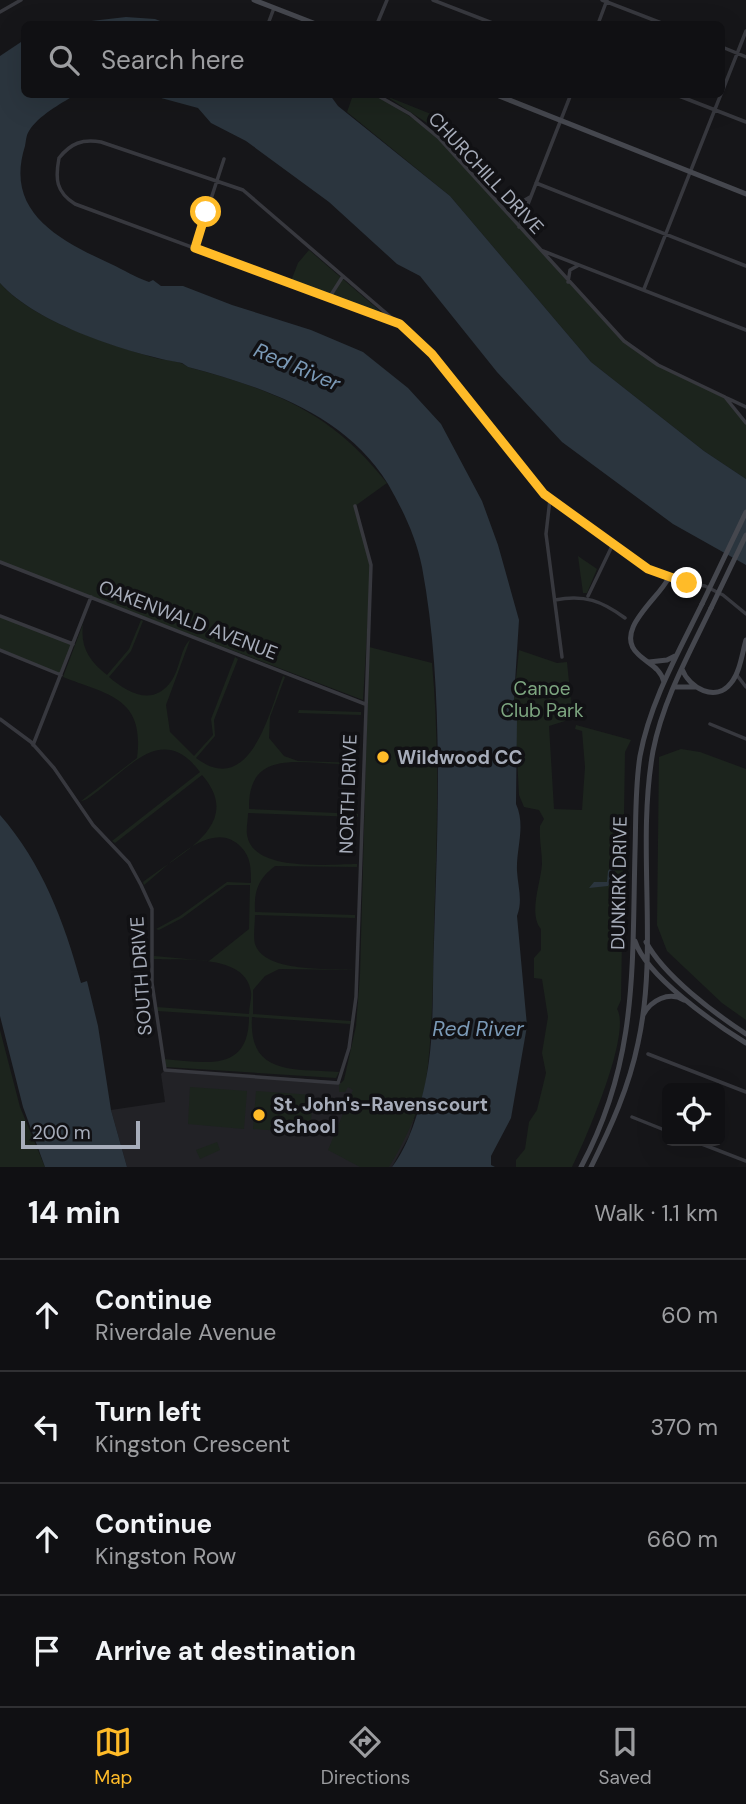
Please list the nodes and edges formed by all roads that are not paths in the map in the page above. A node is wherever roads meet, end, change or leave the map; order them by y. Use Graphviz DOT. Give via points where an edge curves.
graph roads {
  1 [pos="21,0"];
  2 [pos="254,0"];
  3 [pos="387,0"];
  4 [pos="433,0"];
  5 [pos="606,1"];
  6 [pos="274,8"];
  7 [pos="0,12"];
  8 [pos="269,21"];
  9 [pos="308,21"];
  10 [pos="378,21"];
  11 [pos="487,21"];
  12 [pos="599,21"];
  13 [pos="656,21"];
  14 [pos="746,31"];
  15 [pos="725,48"];
  16 [pos="737,54"];
  17 [pos="746,57"];
  18 [pos="725,83"];
  19 [pos="383,98"];
  20 [pos="504,98"];
  21 [pos="570,98"];
  22 [pos="684,98"];
  23 [pos="719,98"];
  24 [pos="714,110"];
  25 [pos="561,121"];
  26 [pos="746,122"];
  27 [pos="224,159"];
  28 [pos="691,171"];
  29 [pos="217,180"];
  30 [pos="536,183"];
  31 [pos="746,194"];
  32 [pos="531,195"];
  33 [pos="496,201"];
  34 [pos="519,227"];
  35 [pos="666,234"];
  36 [pos="195,248"];
  37 [pos="540,250"];
  38 [pos="579,265"];
  39 [pos="746,266"];
  40 [pos="343,276"];
  41 [pos="568,282"];
  42 [pos="644,289"];
  43 [pos="329,298"];
  44 [pos="400,324"];
  45 [pos="746,331"];
  46 [pos="725,397"];
  47 [pos="746,407"];
  48 [pos="746,423"];
  49 [pos="550,499"];
  50 [pos="355,506"];
  51 [pos="746,512"];
  52 [pos="746,535"];
  53 [pos="613,544"];
  54 [pos="0,562"];
  55 [pos="668,579"];
  56 [pos="91,597"];
  57 [pos="588,597"];
  58 [pos="555,600"];
  59 [pos="746,614"];
  60 [pos="0,616"];
  61 [pos="625,618"];
  62 [pos="746,640"];
  63 [pos="72,644"];
  64 [pos="0,650"];
  65 [pos="679,651"];
  66 [pos="562,657"];
  67 [pos="649,662"];
  68 [pos="682,669"];
  69 [pos="736,674"];
  70 [pos="61,675"];
  71 [pos="664,683"];
  72 [pos="674,687"];
  73 [pos="695,687"];
  74 [pos="746,687"];
  75 [pos="365,704"];
  76 [pos="0,719"];
  77 [pos="710,724"];
  78 [pos="746,739"];
  79 [pos="33,745"];
  80 [pos="633,935"];
  81 [pos="645,942"];
  82 [pos="645,961"];
  83 [pos="692,1005"];
  84 [pos="642,1018"];
  85 [pos="737,1028"];
  86 [pos="729,1032"];
  87 [pos="746,1034"];
  88 [pos="746,1043"];
  89 [pos="648,1054"];
  90 [pos="338,1083"];
  91 [pos="746,1092"];
  92 [pos="605,1117"];
  93 [pos="632,1117"];
  94 [pos="613,1122"];
  95 [pos="662,1128"];
  96 [pos="707,1146"];
  97 [pos="746,1161"];
  98 [pos="581,1167"];
  99 [pos="591,1167"];
  1 -- 7 [label="street"];
  2 -- 6 [label="main road"];
  3 -- 10 [label="street"];
  4 -- 11 [label="street"];
  5 -- 12 [label="street"];
  5 -- 13 [label="street"];
  6 -- 8 [label="street"];
  6 -- 9 [label="main road"];
  14 -- 16 [label="street"];
  15 -- 16 [label="street"];
  16 -- 17 [label="street"];
  16 -- 18 [label="street"];
  19 -- 33 [label="street, CHURCHILL DRIVE" via="428,128"];
  20 -- 25 [label="main road"];
  21 -- 25 [label="street"];
  22 -- 24 [label="street"];
  23 -- 24 [label="street"];
  24 -- 26 [label="street"];
  24 -- 28 [label="street"];
  25 -- 28 [label="main road"];
  25 -- 30 [label="street"];
  27 -- 29 [label="street"];
  28 -- 31 [label="main road"];
  28 -- 35 [label="street"];
  29 -- 36 [label="street"];
  29 -- 36 [label="street" via="87,140 75,143 59,158 57,183 72,202"];
  29 -- 40 [label="street" via="243,190"];
  30 -- 32 [label="street"];
  30 -- 35 [label="street"];
  32 -- 33 [label="street" via="516,205"];
  32 -- 34 [label="street"];
  33 -- 34 [label="street, CHURCHILL DRIVE"];
  34 -- 37 [label="street, CHURCHILL DRIVE"];
  35 -- 39 [label="street"];
  35 -- 42 [label="street"];
  36 -- 43 [label="street"];
  37 -- 38 [label="street"];
  37 -- 41 [label="street, CHURCHILL DRIVE"];
  38 -- 41 [label="street" via="570,270"];
  38 -- 42 [label="street"];
  40 -- 43 [label="street"];
  40 -- 44 [label="street"];
  41 -- 46 [label="street, CHURCHILL DRIVE" via="640,354"];
  42 -- 45 [label="street"];
  43 -- 44 [label="street"];
  44 -- 49 [label="street" via="432,354"];
  46 -- 47 [label="street, CHURCHILL DRIVE"];
  46 -- 48 [label="street, CHURCHILL DRIVE"];
  49 -- 53 [label="street"];
  49 -- 58 [label="street" via="546,534"];
  50 -- 75 [label="street, NORTH DRIVE" via="371,565"];
  51 -- 65 [label="main road, DUNKIRK DRIVE, bridge"];
  52 -- 68 [label="main road, DUNKIRK DRIVE, bridge"];
  53 -- 55 [label="street"];
  53 -- 57 [label="street"];
  54 -- 56 [label="street, OAKENWALD AVENUE"];
  55 -- 59 [label="street" via="723,594"];
  55 -- 67 [label="main road" via="631,633 632,648"];
  56 -- 63 [label="street"];
  56 -- 75 [label="street, OAKENWALD AVENUE"];
  57 -- 58 [label="street"];
  57 -- 61 [label="street"];
  58 -- 66 [label="street"];
  60 -- 63 [label="street"];
  62 -- 69 [label="main road"];
  63 -- 70 [label="street"];
  64 -- 70 [label="street"];
  65 -- 67 [label="main road" via="669,660"];
  65 -- 71 [label="main road, DUNKIRK DRIVE"];
  67 -- 71 [label="main road"];
  68 -- 72 [label="main road, DUNKIRK DRIVE"];
  68 -- 73 [label="main road"];
  69 -- 73 [label="main road" via="721,691"];
  69 -- 74 [label="street"];
  70 -- 79 [label="street"];
  71 -- 80 [label="main road, DUNKIRK DRIVE" via="647,728 638,771"];
  72 -- 73 [label="main road"];
  72 -- 81 [label="main road, DUNKIRK DRIVE" via="659,725 650,778"];
  75 -- 90 [label="street, NORTH DRIVE" via="356,997 349,1048"];
  76 -- 79 [label="street, SOUTH DRIVE"];
  77 -- 78 [label="street"];
  79 -- 90 [label="street, SOUTH DRIVE" via="93,825 130,863 152,909 152,983 164,1070"];
  80 -- 82 [label="main road"];
  80 -- 92 [label="main road, DUNKIRK DRIVE" via="627,1041"];
  81 -- 82 [label="main road, DUNKIRK DRIVE"];
  81 -- 85 [label="main road" via="687,988"];
  82 -- 83 [label="main road"];
  82 -- 84 [label="main road, DUNKIRK DRIVE"];
  83 -- 84 [label="main road" via="667,996 650,1006"];
  83 -- 86 [label="main road"];
  84 -- 94 [label="main road, DUNKIRK DRIVE" via="628,1083"];
  85 -- 86 [label="main road"];
  85 -- 87 [label="main road"];
  86 -- 88 [label="main road"];
  89 -- 91 [label="street"];
  92 -- 94 [label="main road"];
  92 -- 98 [label="main road, DUNKIRK DRIVE"];
  93 -- 95 [label="street"];
  94 -- 99 [label="main road, DUNKIRK DRIVE"];
  96 -- 97 [label="street"];
}
